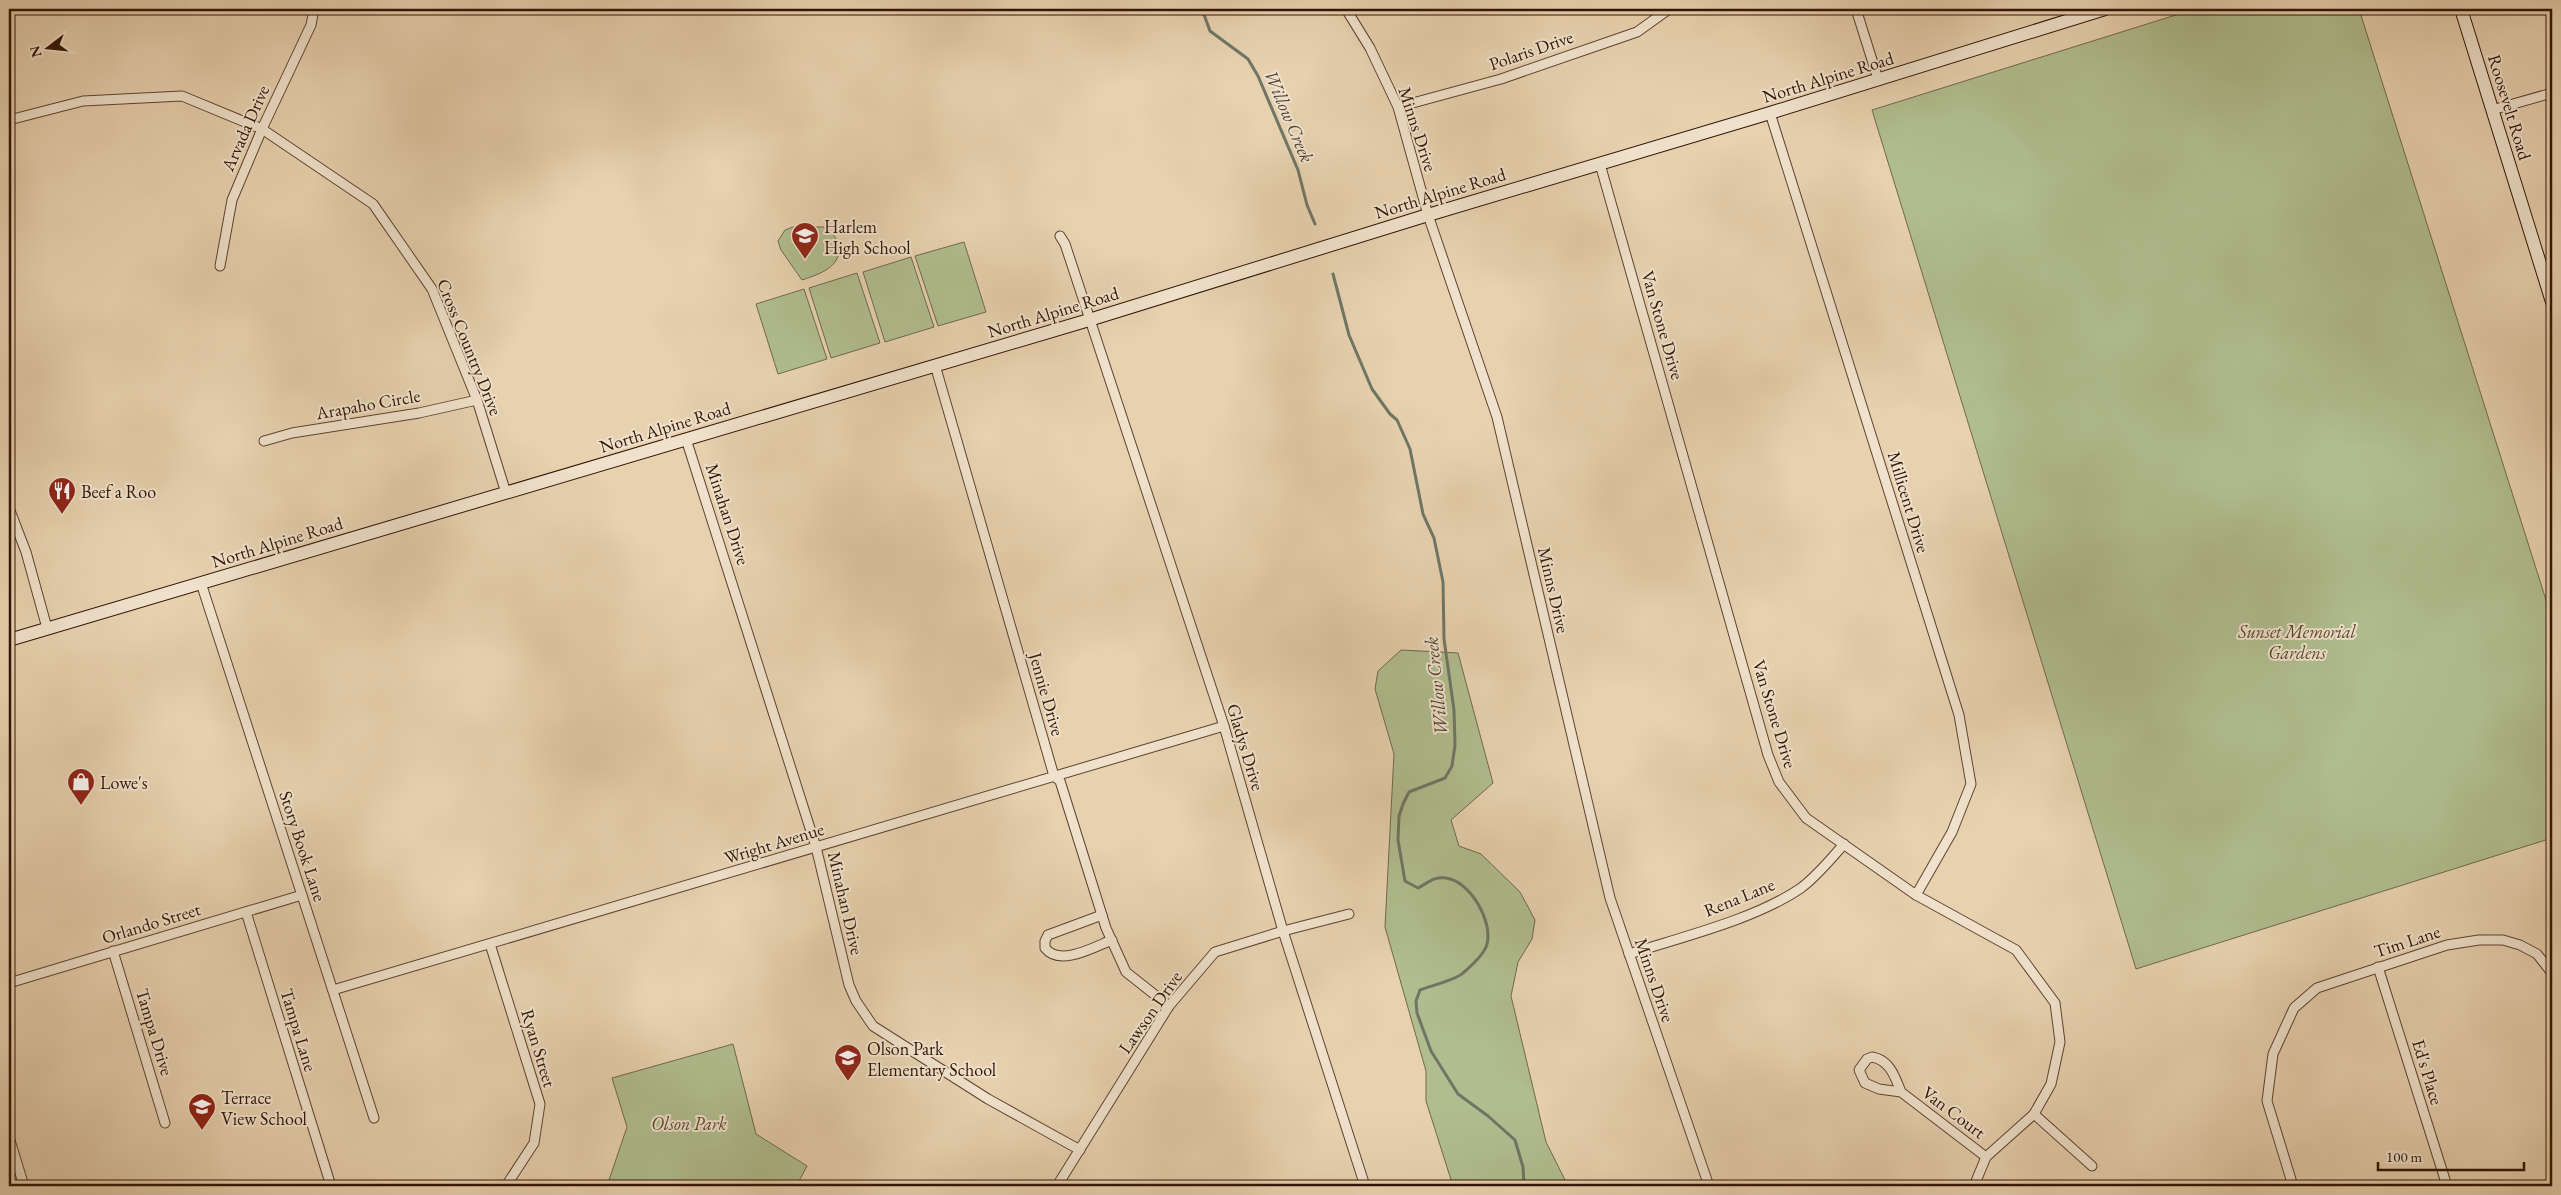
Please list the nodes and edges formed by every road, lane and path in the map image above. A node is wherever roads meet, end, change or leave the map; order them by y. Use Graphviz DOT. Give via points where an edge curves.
graph roads {
  1 [pos="314,9"];
  2 [pos="1346,9"];
  3 [pos="1669,9"];
  4 [pos="1856,9"];
  5 [pos="2105,9"];
  6 [pos="2461,9"];
  7 [pos="1878,79"];
  8 [pos="2552,93"];
  9 [pos="1398,108"];
  10 [pos="2492,110"];
  11 [pos="1770,113"];
  12 [pos="9,120"];
  13 [pos="262,129"];
  14 [pos="1600,164"];
  15 [pos="1428,215"];
  16 [pos="1060,236"];
  17 [pos="220,266"];
  18 [pos="2552,302"];
  19 [pos="1089,320"];
  20 [pos="935,365"];
  21 [pos="477,400"];
  22 [pos="686,439"];
  23 [pos="264,441"];
  24 [pos="506,492"];
  25 [pos="9,508"];
  26 [pos="201,583"];
  27 [pos="47,628"];
  28 [pos="9,640"];
  29 [pos="1224,726"];
  30 [pos="1054,776"];
  31 [pos="1844,844"];
  32 [pos="816,847"];
  33 [pos="302,895"];
  34 [pos="1916,895"];
  35 [pos="246,912"];
  36 [pos="1349,914"];
  37 [pos="1102,915"];
  38 [pos="1283,931"];
  39 [pos="1112,940"];
  40 [pos="490,944"];
  41 [pos="114,952"];
  42 [pos="1630,954"];
  43 [pos="2378,967"];
  44 [pos="2552,973"];
  45 [pos="9,983"];
  46 [pos="333,990"];
  47 [pos="1169,1006"];
  48 [pos="1901,1092"];
  49 [pos="2034,1114"];
  50 [pos="374,1118"];
  51 [pos="166,1123"];
  52 [pos="9,1137"];
  53 [pos="1080,1150"];
  54 [pos="1986,1157"];
  55 [pos="2092,1166"];
  56 [pos="24,1186"];
  57 [pos="331,1186"];
  58 [pos="506,1186"];
  59 [pos="1057,1186"];
  60 [pos="1365,1186"];
  61 [pos="1709,1186"];
  62 [pos="1974,1186"];
  63 [pos="2293,1186"];
  64 [pos="2447,1186"];
  1 -- 13 [label="street, Arvada Drive" via="311,26"];
  2 -- 9 [label="street, Minns Drive" via="1370,48"];
  3 -- 9 [label="street, Polaris Drive" via="1637,32 1501,79"];
  4 -- 7 [label="street"];
  5 -- 7 [label="main road, North Alpine Road"];
  6 -- 10 [label="main road, Roosevelt Road"];
  7 -- 11 [label="main road, North Alpine Road"];
  8 -- 10 [label="street"];
  9 -- 15 [label="street, Minns Drive"];
  10 -- 18 [label="main road, Roosevelt Road"];
  11 -- 14 [label="main road, North Alpine Road"];
  11 -- 34 [label="street, Millicent Drive" via="1959,715 1971,784 1952,832"];
  12 -- 13 [label="street, Cross Country Drive" via="82,101 182,96"];
  13 -- 17 [label="street, Arvada Drive" via="232,200"];
  13 -- 21 [label="street, Cross Country Drive" via="373,204 432,289"];
  14 -- 15 [label="main road, North Alpine Road"];
  14 -- 31 [label="street, Van Stone Drive" via="1768,755 1779,782 1806,818"];
  15 -- 19 [label="main road, North Alpine Road"];
  15 -- 42 [label="street, Minns Drive" via="1497,416 1610,898"];
  16 -- 19 [label="street, Gladys Drive"];
  19 -- 20 [label="main road, North Alpine Road"];
  19 -- 29 [label="street, Gladys Drive"];
  20 -- 22 [label="main road, North Alpine Road"];
  20 -- 30 [label="street, Jennie Drive"];
  21 -- 23 [label="street, Arapaho Circle" via="419,413 292,433"];
  21 -- 24 [label="street, Cross Country Drive"];
  22 -- 24 [label="main road, North Alpine Road"];
  22 -- 32 [label="street, Minahan Drive"];
  24 -- 26 [label="main road, North Alpine Road"];
  25 -- 27 [label="street" via="26,552"];
  26 -- 27 [label="main road, North Alpine Road"];
  26 -- 33 [label="street, Story Book Lane"];
  27 -- 28 [label="main road, North Alpine Road"];
  29 -- 30 [label="street, Wright Avenue"];
  29 -- 38 [label="street, Gladys Drive"];
  30 -- 32 [label="street, Wright Avenue"];
  30 -- 37 [label="street, Jennie Drive" via="1060,781"];
  31 -- 34 [label="street, Van Stone Drive"];
  31 -- 42 [label="street, Rena Lane" via="1822,870 1778,900 1737,918"];
  32 -- 40 [label="street, Wright Avenue"];
  32 -- 53 [label="street, Minahan Drive" via="849,985 873,1026 988,1099"];
  33 -- 35 [label="street, Orlando Street"];
  33 -- 46 [label="street, Story Book Lane"];
  34 -- 49 [label="street, Van Stone Drive" via="2016,950 2055,1003 2060,1042 2051,1084"];
  35 -- 41 [label="street, Orlando Street"];
  35 -- 57 [label="street, Tampa Lane"];
  36 -- 38 [label="street, Lawson Drive"];
  37 -- 39 [label="street, Jennie Drive"];
  37 -- 39 [label="street" via="1048,935 1044,941 1045,948 1054,956 1062,957"];
  38 -- 47 [label="street, Lawson Drive" via="1215,952"];
  38 -- 60 [label="street, Gladys Drive"];
  39 -- 47 [label="street, Jennie Drive" via="1126,972"];
  40 -- 46 [label="street, Wright Avenue"];
  40 -- 58 [label="street, Ryan Street" via="540,1104 534,1143"];
  41 -- 45 [label="street, Orlando Street"];
  41 -- 51 [label="street, Tampa Drive"];
  42 -- 61 [label="street, Minns Drive"];
  43 -- 44 [label="street, Tim Lane" via="2447,945 2503,940 2520,944 2537,954"];
  43 -- 63 [label="street, Tim Lane" via="2317,988 2294,1008 2274,1054 2267,1102"];
  43 -- 64 [label="street, Ed's Place"];
  46 -- 50 [label="street, Story Book Lane"];
  47 -- 53 [label="street, Lawson Drive"];
  48 -- 48 [label="street, Van Court" via="1865,1083 1859,1070 1862,1064 1872,1057 1880,1058 1889,1066"];
  48 -- 54 [label="street, Van Court"];
  49 -- 54 [label="street, Van Stone Drive"];
  49 -- 55 [label="street"];
  52 -- 56 [label="street"];
  53 -- 59 [label="street, Lawson Drive"];
  54 -- 62 [label="street, Van Stone Drive"];
}
